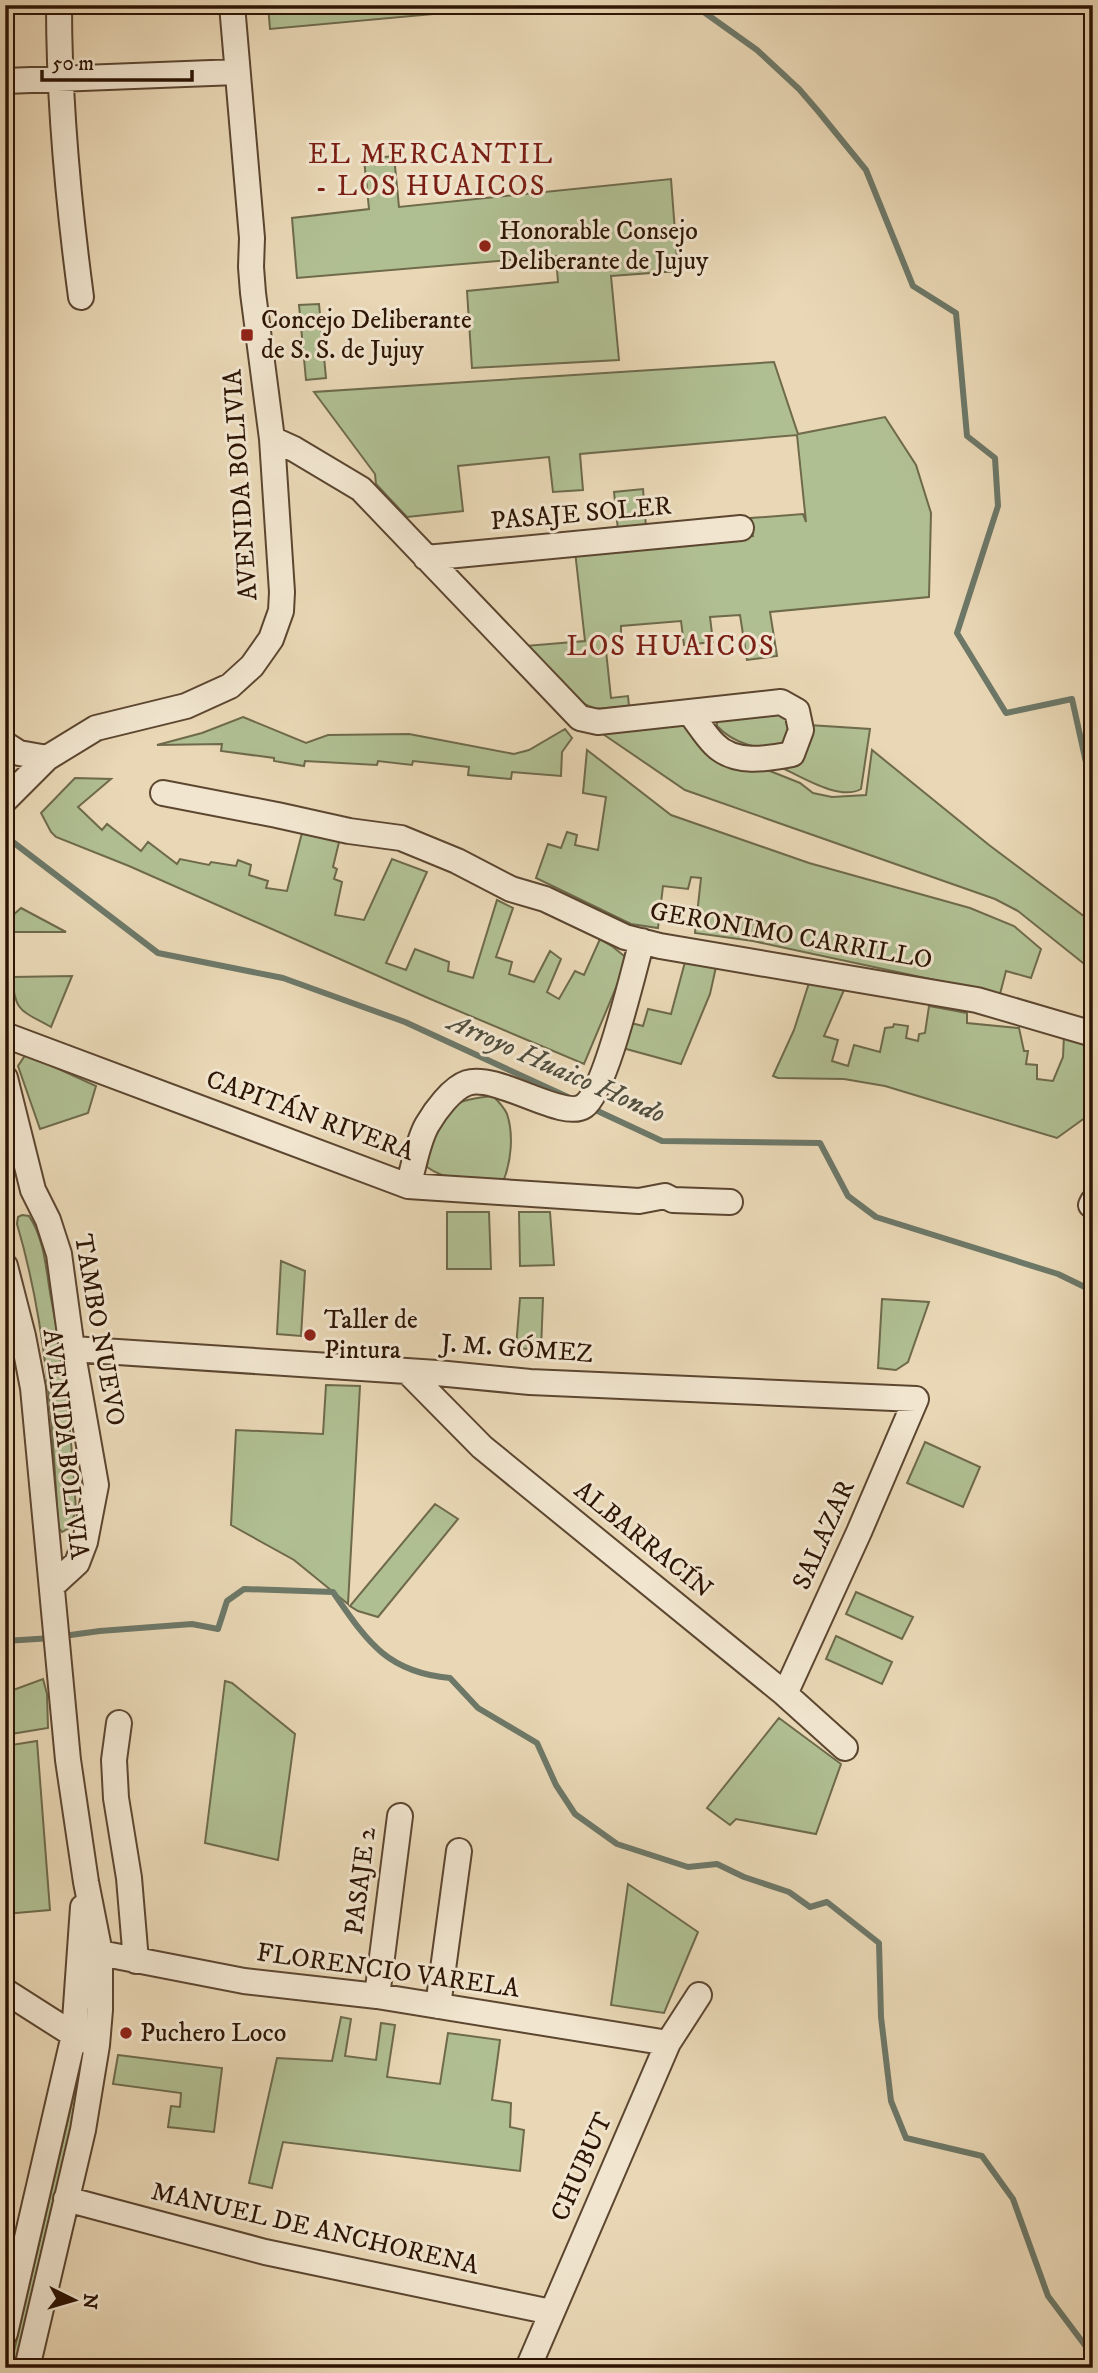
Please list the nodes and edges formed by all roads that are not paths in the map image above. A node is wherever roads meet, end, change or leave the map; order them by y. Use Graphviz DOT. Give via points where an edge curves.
graph roads {
  1 [pos="59,5"];
  2 [pos="232,5"];
  3 [pos="237,72"];
  4 [pos="59,80"];
  5 [pos="5,81"];
  6 [pos="81,297"];
  7 [pos="272,439"];
  8 [pos="741,528"];
  9 [pos="426,558"];
  10 [pos="690,713"];
  11 [pos="5,744"];
  12 [pos="47,758"];
  13 [pos="13,792"];
  14 [pos="163,793"];
  15 [pos="642,941"];
  16 [pos="1093,1034"];
  17 [pos="6,1035"];
  18 [pos="5,1078"];
  19 [pos="408,1186"];
  20 [pos="730,1202"];
  21 [pos="5,1266"];
  22 [pos="72,1349"];
  23 [pos="408,1372"];
  24 [pos="916,1399"];
  25 [pos="52,1586"];
  26 [pos="785,1694"];
  27 [pos="120,1723"];
  28 [pos="845,1748"];
  29 [pos="400,1816"];
  30 [pos="459,1851"];
  31 [pos="86,1882"];
  32 [pos="100,1953"];
  33 [pos="136,1961"];
  34 [pos="5,1991"];
  35 [pos="699,1995"];
  36 [pos="377,1996"];
  37 [pos="438,2006"];
  38 [pos="74,2035"];
  39 [pos="668,2043"];
  40 [pos="97,2045"];
  41 [pos="66,2199"];
  42 [pos="551,2312"];
  43 [pos="5,2333"];
  44 [pos="27,2368"];
  45 [pos="528,2368"];
  1 -- 4 [label="street"];
  2 -- 3 [label="street, AVENIDA BOLIVIA"];
  3 -- 4 [label="street"];
  3 -- 7 [label="street, AVENIDA BOLIVIA" via="253,293"];
  4 -- 5 [label="street"];
  4 -- 6 [label="street"];
  7 -- 9 [label="street" via="361,489"];
  7 -- 12 [label="street, AVENIDA BOLIVIA" via="282,592 278,624 264,652 219,692 186,706 96,728"];
  8 -- 9 [label="street, PASAJE SOLER"];
  9 -- 10 [label="street" via="580,718 598,722"];
  10 -- 10 [label="street" via="781,702 797,711 801,730 792,754 760,760 737,757 715,746"];
  11 -- 12 [label="street" via="19,753"];
  12 -- 13 [label="street, AVENIDA BOLIVIA"];
  14 -- 15 [label="street, GERONIMO CARRILLO" via="401,838 457,860 511,890 545,899"];
  15 -- 16 [label="street, GERONIMO CARRILLO" via="977,1000"];
  15 -- 19 [label="street" via="611,1053 585,1106 574,1110 557,1107 517,1091 468,1083 450,1095 426,1126"];
  17 -- 19 [label="street, CAPITÁN RIVERA"];
  18 -- 22 [label="street, TAMBO NUEVO" via="33,1190 59,1254"];
  19 -- 20 [label="street, CAPITÁN RIVERA" via="639,1201 665,1196"];
  21 -- 25 [label="street, AVENIDA BOLIVIA" via="33,1388"];
  22 -- 23 [label="street, J. M. GÓMEZ"];
  22 -- 25 [label="street, TAMBO NUEVO" via="96,1485 77,1563"];
  23 -- 24 [label="street, J. M. GÓMEZ" via="530,1382"];
  23 -- 26 [label="street, ALBARRACÍN" via="482,1447"];
  24 -- 26 [label="street, SALAZAR"];
  25 -- 31 [label="street, AVENIDA BOLIVIA" via="68,1760"];
  26 -- 28 [label="street, ALBARRACÍN"];
  27 -- 33 [label="street" via="114,1760 116,1798"];
  29 -- 36 [label="street, PASAJE 2"];
  30 -- 37 [label="street"];
  31 -- 32 [label="street, AVENIDA BOLIVIA"];
  31 -- 38 [label="street, AVENIDA BOLIVIA"];
  32 -- 33 [label="street, FLORENCIO VARELA"];
  32 -- 40 [label="street, AVENIDA BOLIVIA"];
  33 -- 36 [label="street, FLORENCIO VARELA" via="244,1981"];
  34 -- 38 [label="street"];
  35 -- 39 [label="street, CHUBUT"];
  36 -- 37 [label="street, FLORENCIO VARELA"];
  37 -- 39 [label="street, FLORENCIO VARELA"];
  38 -- 40 [label="street"];
  38 -- 43 [label="street, AVENIDA BOLIVIA"];
  39 -- 42 [label="street, CHUBUT"];
  40 -- 41 [label="street, AVENIDA BOLIVIA"];
  41 -- 42 [label="street, MANUEL DE ANCHORENA" via="265,2252"];
  41 -- 44 [label="street, AVENIDA BOLIVIA"];
  42 -- 45 [label="street, CHUBUT"];
}
